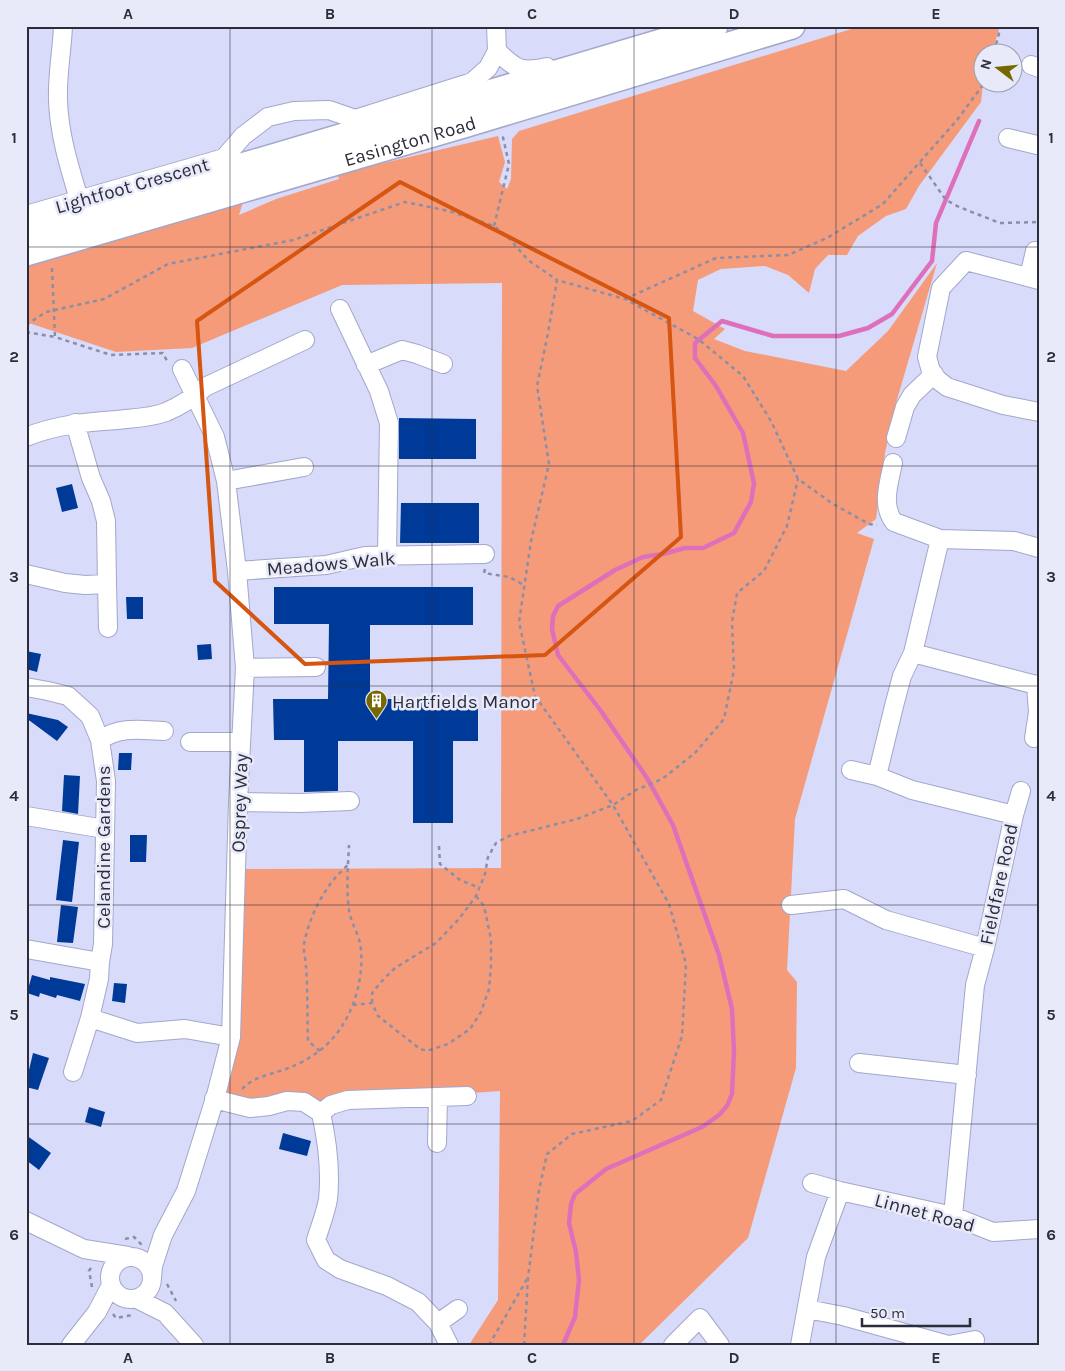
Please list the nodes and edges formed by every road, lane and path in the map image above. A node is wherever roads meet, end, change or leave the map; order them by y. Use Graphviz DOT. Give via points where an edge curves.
graph roads {
  1 [pos="63,26"];
  2 [pos="496,26"];
  3 [pos="715,26"];
  4 [pos="792,26"];
  5 [pos="1001,26"];
  6 [pos="997,42"];
  7 [pos="497,51"];
  8 [pos="581,67"];
  9 [pos="978,92"];
  10 [pos="500,126"];
  11 [pos="1008,138"];
  12 [pos="1038,142"];
  13 [pos="920,164"];
  14 [pos="79,199"];
  15 [pos="26,215"];
  16 [pos="1039,222"];
  17 [pos="494,226"];
  18 [pos="26,230"];
  19 [pos="1035,251"];
  20 [pos="26,253"];
  21 [pos="52,268"];
  22 [pos="1034,279"];
  23 [pos="557,280"];
  24 [pos="625,299"];
  25 [pos="340,309"];
  26 [pos="54,310"];
  27 [pos="26,325"];
  28 [pos="26,332"];
  29 [pos="55,337"];
  30 [pos="305,340"];
  31 [pos="443,364"];
  32 [pos="366,366"];
  33 [pos="182,369"];
  34 [pos="934,374"];
  35 [pos="195,396"];
  36 [pos="1039,412"];
  37 [pos="75,423"];
  38 [pos="26,437"];
  39 [pos="896,438"];
  40 [pos="893,463"];
  41 [pos="304,467"];
  42 [pos="798,479"];
  43 [pos="226,482"];
  44 [pos="894,522"];
  45 [pos="940,539"];
  46 [pos="1039,548"];
  47 [pos="485,554"];
  48 [pos="387,556"];
  49 [pos="237,571"];
  50 [pos="26,574"];
  51 [pos="107,584"];
  52 [pos="524,585"];
  53 [pos="108,628"];
  54 [pos="912,653"];
  55 [pos="316,667"];
  56 [pos="245,668"];
  57 [pos="1038,685"];
  58 [pos="26,688"];
  59 [pos="1038,703"];
  60 [pos="164,730"];
  61 [pos="1034,738"];
  62 [pos="100,740"];
  63 [pos="190,742"];
  64 [pos="242,742"];
  65 [pos="851,770"];
  66 [pos="877,776"];
  67 [pos="1021,791"];
  68 [pos="350,801"];
  69 [pos="238,802"];
  70 [pos="613,805"];
  71 [pos="1014,815"];
  72 [pos="26,816"];
  73 [pos="106,829"];
  74 [pos="349,845"];
  75 [pos="439,846"];
  76 [pos="348,865"];
  77 [pos="480,888"];
  78 [pos="476,896"];
  79 [pos="791,905"];
  80 [pos="985,948"];
  81 [pos="26,949"];
  82 [pos="100,962"];
  83 [pos="372,1003"];
  84 [pos="353,1005"];
  85 [pos="90,1018"];
  86 [pos="231,1037"];
  87 [pos="320,1051"];
  88 [pos="859,1063"];
  89 [pos="73,1072"];
  90 [pos="967,1075"];
  91 [pos="468,1096"];
  92 [pos="214,1098"];
  93 [pos="438,1098"];
  94 [pos="234,1104"];
  95 [pos="321,1113"];
  96 [pos="437,1143"];
  97 [pos="812,1183"];
  98 [pos="840,1191"];
  99 [pos="953,1216"];
  100 [pos="26,1221"];
  101 [pos="1039,1230"];
  102 [pos="120,1240"];
  103 [pos="84,1249"];
  104 [pos="140,1254"];
  105 [pos="528,1278"];
  106 [pos="152,1280"];
  107 [pos="110,1282"];
  108 [pos="133,1299"];
  109 [pos="172,1309"];
  110 [pos="458,1309"];
  111 [pos="806,1309"];
  112 [pos="97,1312"];
  113 [pos="438,1323"];
  114 [pos="975,1340"];
  115 [pos="71,1345"];
  116 [pos="194,1345"];
  117 [pos="448,1345"];
  118 [pos="489,1345"];
  119 [pos="524,1345"];
  120 [pos="674,1345"];
  121 [pos="720,1345"];
  122 [pos="800,1345"];
  123 [pos="949,1345"];
  1 -- 14 [label="street" via="59,65 60,124"];
  2 -- 7 [label="street"];
  3 -- 8 [label="highway, Easington Road"];
  4 -- 20 [label="highway, Easington Road"];
  5 -- 6 [label="path"];
  7 -- 8 [label="street" via="514,66 529,71 550,66"];
  7 -- 14 [label="street, Lightfoot Crescent" via="488,68 472,82 355,119 329,110 268,116 243,136 224,158"];
  8 -- 18 [label="highway, Easington Road"];
  9 -- 13 [label="path"];
  10 -- 17 [label="path" via="509,164"];
  11 -- 12 [label="street"];
  13 -- 16 [label="path" via="946,200 959,207 1000,222"];
  13 -- 24 [label="path" via="883,204 827,238 788,255 716,258"];
  14 -- 15 [label="street, Lightfoot Crescent"];
  17 -- 23 [label="path" via="528,260"];
  17 -- 26 [label="path" via="449,211 405,202 293,240 168,264 104,299"];
  19 -- 22 [label="street"];
  21 -- 26 [label="path"];
  22 -- 34 [label="street" via="966,262 941,288 926,357"];
  23 -- 24 [label="path"];
  23 -- 52 [label="path" via="536,386 549,464 530,541"];
  24 -- 42 [label="path" via="698,340 743,376 771,421"];
  25 -- 32 [label="street"];
  26 -- 27 [label="path"];
  26 -- 29 [label="path"];
  28 -- 29 [label="path"];
  29 -- 33 [label="path" via="112,355 163,352 172,369"];
  30 -- 35 [label="street" via="205,387"];
  31 -- 32 [label="street" via="402,350"];
  32 -- 48 [label="street" via="389,423"];
  33 -- 35 [label="street, Osprey Way"];
  34 -- 36 [label="street" via="947,387"];
  34 -- 39 [label="street" via="912,395"];
  35 -- 37 [label="street" via="167,412 149,417"];
  35 -- 43 [label="street, Osprey Way" via="215,438"];
  37 -- 38 [label="street"];
  37 -- 51 [label="street" via="106,521"];
  40 -- 44 [label="street" via="886,504"];
  41 -- 43 [label="street"];
  42 -- 44 [label="path" via="833,504 870,524"];
  42 -- 70 [label="path" via="787,526 764,571 738,592 732,622 734,670 724,718 695,753 662,780 636,790"];
  43 -- 49 [label="street, Osprey Way"];
  44 -- 45 [label="street"];
  45 -- 46 [label="street" via="1014,541"];
  45 -- 54 [label="street"];
  47 -- 48 [label="street, Meadows Walk"];
  47 -- 52 [label="path" via="484,573"];
  48 -- 49 [label="street, Meadows Walk" via="365,556 326,565"];
  49 -- 56 [label="street, Osprey Way"];
  50 -- 51 [label="street" via="65,583"];
  51 -- 53 [label="street"];
  52 -- 70 [label="path" via="519,622 535,696"];
  54 -- 57 [label="street"];
  54 -- 66 [label="street" via="902,676"];
  55 -- 56 [label="street"];
  56 -- 64 [label="street, Osprey Way"];
  57 -- 59 [label="street"];
  58 -- 62 [label="street, Celandine Gardens" via="68,696 90,716"];
  59 -- 61 [label="street"];
  60 -- 62 [label="street" via="118,731"];
  62 -- 73 [label="street, Celandine Gardens" via="106,781"];
  63 -- 64 [label="street"];
  64 -- 69 [label="street, Osprey Way"];
  65 -- 66 [label="street, Fieldfare Road"];
  66 -- 71 [label="street, Fieldfare Road" via="912,790"];
  67 -- 71 [label="street"];
  68 -- 69 [label="street"];
  69 -- 86 [label="street, Osprey Way"];
  70 -- 77 [label="path" via="577,819 509,836 496,843 488,857"];
  70 -- 105 [label="path" via="669,904 686,964 682,1036 660,1100 632,1121 572,1134 548,1154 539,1190"];
  71 -- 80 [label="street, Fieldfare Road"];
  72 -- 73 [label="street"];
  73 -- 82 [label="street, Celandine Gardens"];
  74 -- 76 [label="path"];
  75 -- 77 [label="path" via="440,864 460,880"];
  76 -- 84 [label="path" via="351,921 358,933 361,949 361,971"];
  76 -- 87 [label="path" via="318,901 303,946 308,1040"];
  77 -- 78 [label="path"];
  78 -- 83 [label="path" via="436,943 395,968 382,981 372,993"];
  78 -- 83 [label="path" via="484,906 491,939 491,965 489,989 481,1012 470,1028 448,1044 427,1051 378,1016"];
  79 -- 80 [label="street" via="844,899 886,920"];
  80 -- 90 [label="street, Fieldfare Road" via="975,985"];
  81 -- 82 [label="street"];
  82 -- 85 [label="street, Celandine Gardens"];
  83 -- 84 [label="path"];
  84 -- 87 [label="path" via="333,1039"];
  85 -- 86 [label="street" via="137,1033 185,1029"];
  85 -- 89 [label="street"];
  86 -- 92 [label="street, Osprey Way"];
  87 -- 94 [label="path" via="286,1069 262,1075 237,1094"];
  88 -- 90 [label="street"];
  90 -- 99 [label="street, Fieldfare Road"];
  91 -- 93 [label="street"];
  92 -- 94 [label="street"];
  92 -- 104 [label="street, Osprey Way" via="186,1191 163,1235"];
  93 -- 95 [label="street" via="348,1100"];
  93 -- 96 [label="street"];
  94 -- 95 [label="street" via="250,1108 288,1101 304,1102"];
  95 -- 113 [label="street" via="326,1132 328,1199 316,1240 326,1260 418,1302"];
  97 -- 98 [label="street, Linnet Road"];
  98 -- 99 [label="street, Linnet Road"];
  98 -- 111 [label="street" via="816,1257"];
  99 -- 101 [label="street, Linnet Road" via="993,1232"];
  100 -- 103 [label="street"];
  102 -- 104 [label="path" via="134,1237"];
  103 -- 104 [label="street"];
  103 -- 107 [label="street" via="100,1265"];
  104 -- 106 [label="street"];
  104 -- 106 [label="street" via="148,1264"];
  104 -- 107 [label="street" via="120,1259 114,1264"];
  104 -- 109 [label="path" via="164,1262"];
  105 -- 118 [label="path"];
  105 -- 119 [label="path"];
  106 -- 108 [label="street" via="148,1291"];
  106 -- 109 [label="street"];
  107 -- 108 [label="street" via="117,1294"];
  107 -- 112 [label="street"];
  108 -- 109 [label="street"];
  108 -- 112 [label="street"];
  109 -- 116 [label="street"];
  110 -- 113 [label="street"];
  111 -- 122 [label="street"];
  111 -- 123 [label="street"];
  112 -- 115 [label="street"];
  113 -- 117 [label="street"];
  114 -- 123 [label="street"];
  120 -- 121 [label="street" via="700,1318"];
}
